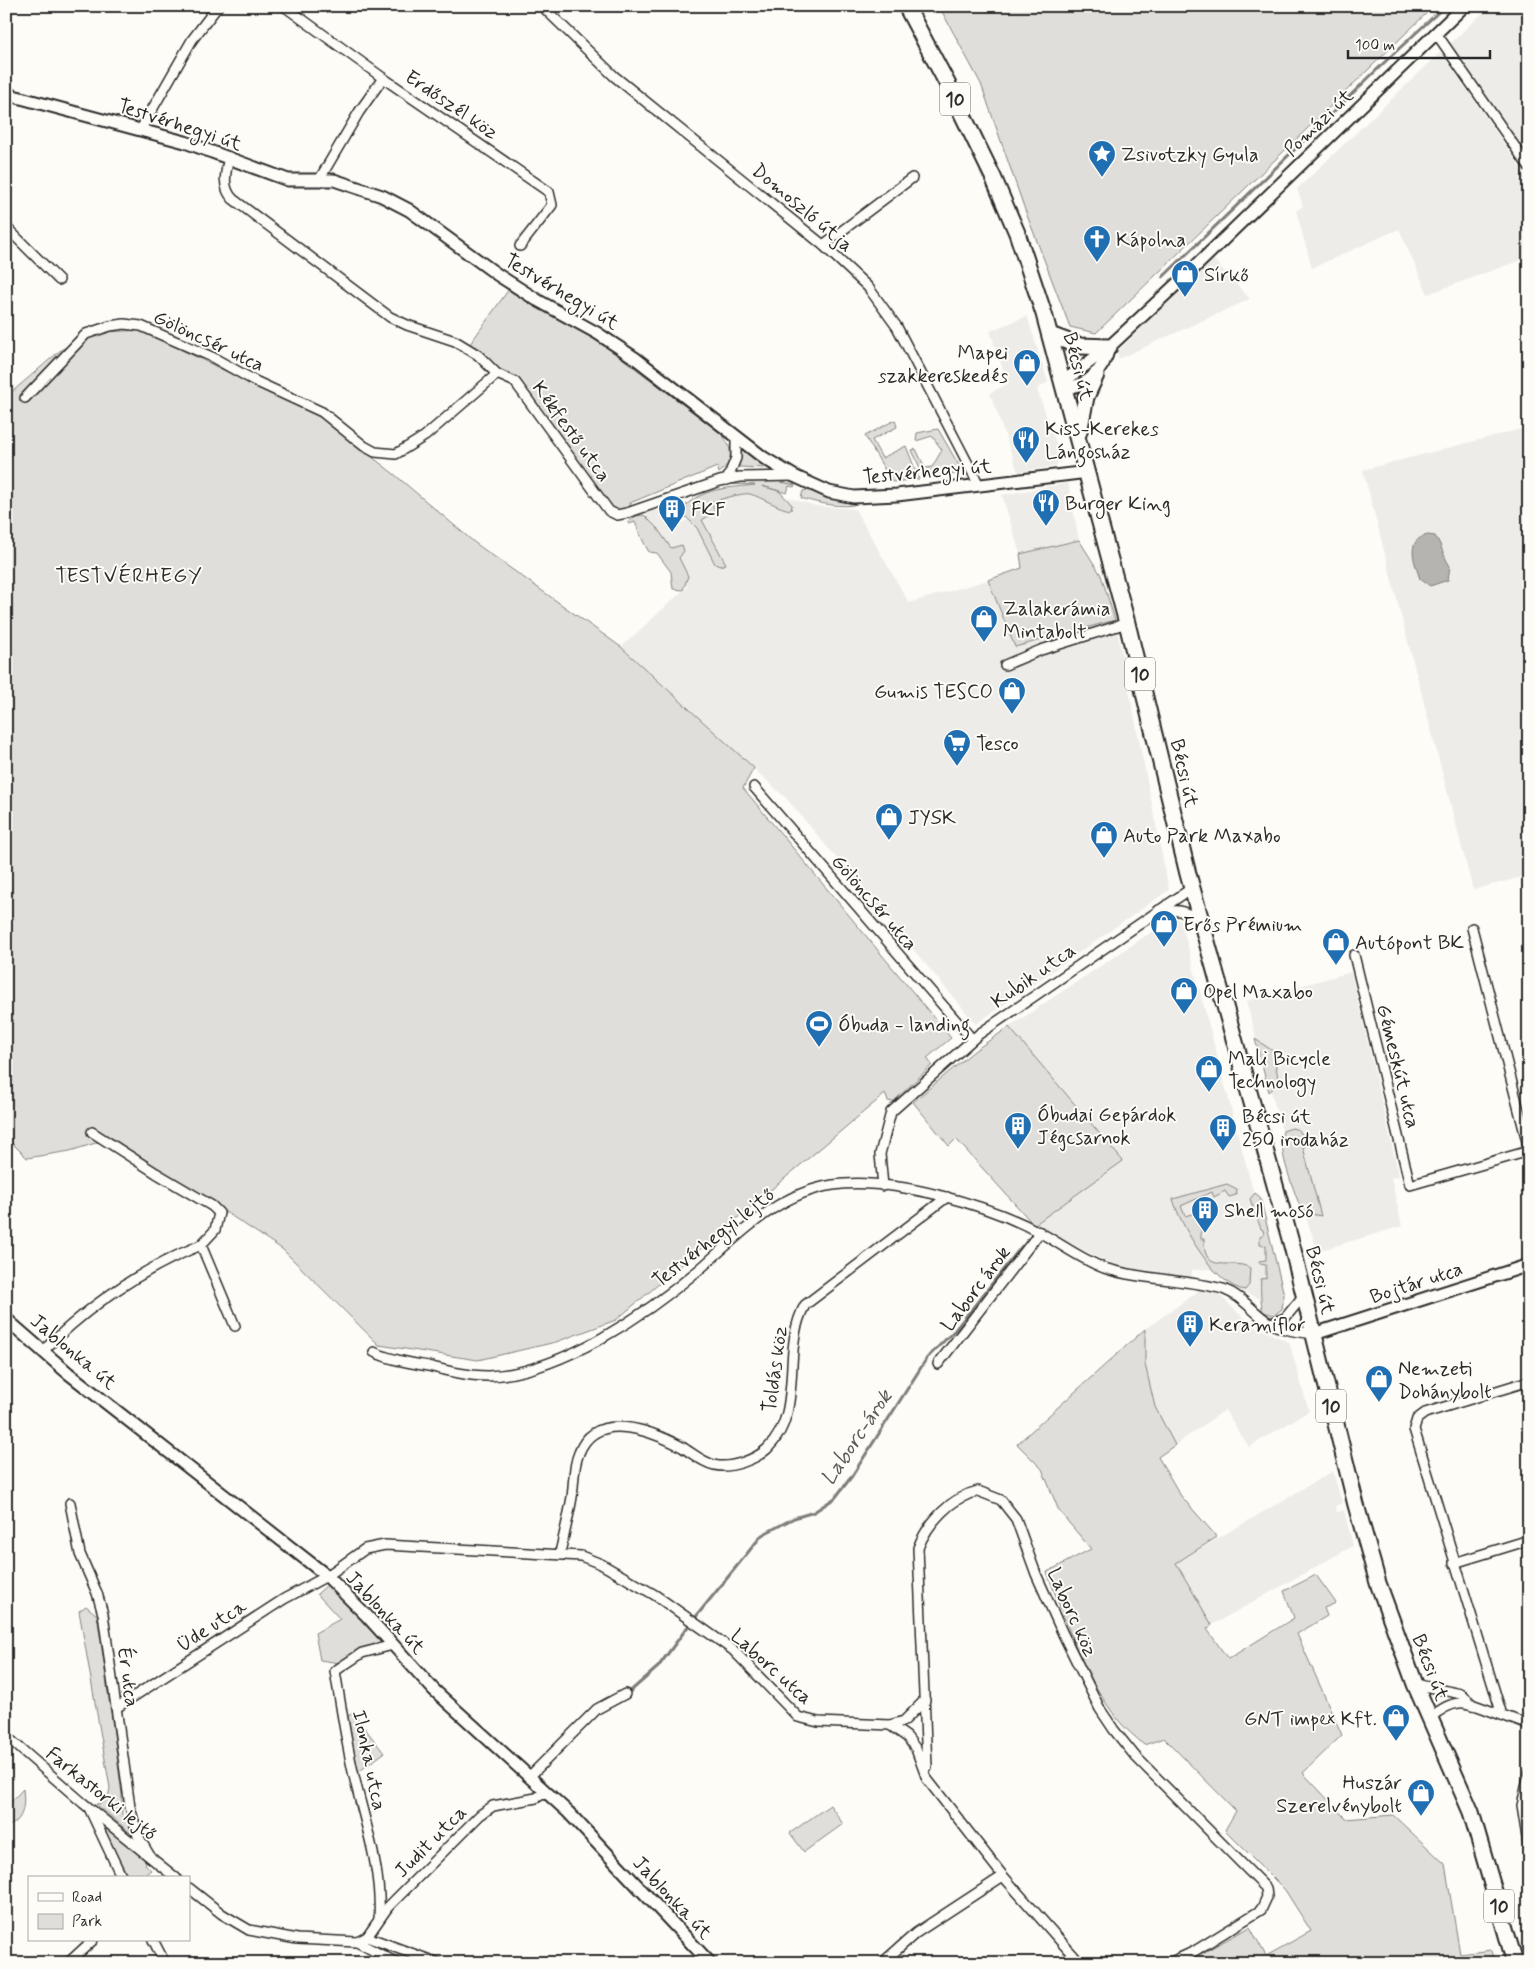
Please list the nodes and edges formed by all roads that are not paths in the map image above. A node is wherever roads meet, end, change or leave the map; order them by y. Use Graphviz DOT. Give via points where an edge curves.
graph roads {
  1 [pos="218,6"];
  2 [pos="284,6"];
  3 [pos="542,6"];
  4 [pos="906,6"];
  5 [pos="1464,6"];
  6 [pos="1436,33"];
  7 [pos="383,78"];
  8 [pos="6,94"];
  9 [pos="141,130"];
  10 [pos="229,156"];
  11 [pos="1529,168"];
  12 [pos="912,178"];
  13 [pos="319,180"];
  14 [pos="6,227"];
  15 [pos="824,245"];
  16 [pos="520,246"];
  17 [pos="59,280"];
  18 [pos="1050,334"];
  19 [pos="1080,346"];
  20 [pos="1109,348"];
  21 [pos="1091,369"];
  22 [pos="497,374"];
  23 [pos="1064,385"];
  24 [pos="25,398"];
  25 [pos="1078,436"];
  26 [pos="736,438"];
  27 [pos="1088,472"];
  28 [pos="794,476"];
  29 [pos="727,480"];
  30 [pos="979,485"];
  31 [pos="1127,623"];
  32 [pos="1005,665"];
  33 [pos="754,787"];
  34 [pos="1192,888"];
  35 [pos="1159,910"];
  36 [pos="1200,918"];
  37 [pos="1472,928"];
  38 [pos="1354,955"];
  39 [pos="972,1039"];
  40 [pos="92,1132"];
  41 [pos="1529,1150"];
  42 [pos="883,1186"];
  43 [pos="947,1197"];
  44 [pos="1040,1232"];
  45 [pos="201,1245"];
  46 [pos="1529,1265"];
  47 [pos="1304,1295"];
  48 [pos="6,1318"];
  49 [pos="1271,1323"];
  50 [pos="235,1326"];
  51 [pos="1314,1334"];
  52 [pos="42,1352"];
  53 [pos="374,1352"];
  54 [pos="938,1364"];
  55 [pos="1529,1381"];
  56 [pos="70,1503"];
  57 [pos="1529,1540"];
  58 [pos="560,1553"];
  59 [pos="1454,1563"];
  60 [pos="327,1576"];
  61 [pos="393,1645"];
  62 [pos="1415,1684"];
  63 [pos="625,1694"];
  64 [pos="925,1700"];
  65 [pos="1473,1705"];
  66 [pos="116,1708"];
  67 [pos="1502,1715"];
  68 [pos="1430,1718"];
  69 [pos="890,1725"];
  70 [pos="1529,1725"];
  71 [pos="6,1736"];
  72 [pos="1529,1773"];
  73 [pos="529,1777"];
  74 [pos="927,1779"];
  75 [pos="546,1792"];
  76 [pos="89,1807"];
  77 [pos="1529,1850"];
  78 [pos="150,1856"];
  79 [pos="121,1876"];
  80 [pos="174,1876"];
  81 [pos="1003,1876"];
  82 [pos="190,1889"];
  83 [pos="379,1919"];
  84 [pos="367,1937"];
  85 [pos="92,1942"];
  86 [pos="154,1942"];
  87 [pos="357,1942"];
  88 [pos="68,1963"];
  89 [pos="165,1963"];
  90 [pos="396,1963"];
  91 [pos="438,1963"];
  92 [pos="710,1963"];
  93 [pos="882,1963"];
  94 [pos="1080,1963"];
  95 [pos="1169,1963"];
  96 [pos="1515,1963"];
  1 -- 9 [label="street" via="192,40"];
  2 -- 7 [label="street, Erdőszél köz"];
  3 -- 15 [label="street, Domoszló útja" via="614,76"];
  4 -- 18 [label="main road, Bécsi út / 10" via="993,177 1017,233"];
  5 -- 6 [label="street, Pomázi út"];
  6 -- 11 [label="street"];
  6 -- 20 [label="street, Pomázi út"];
  7 -- 13 [label="street"];
  7 -- 16 [label="street, Erdőszél köz" via="549,192 552,205"];
  8 -- 9 [label="street, Testvérhegyi út"];
  9 -- 10 [label="street, Testvérhegyi út" via="197,146 216,155"];
  10 -- 13 [label="street, Testvérhegyi út" via="259,171 288,180"];
  10 -- 22 [label="street, Kékfestő utca" via="226,192 233,199 385,313 407,325 460,343"];
  12 -- 15 [label="street"];
  13 -- 26 [label="street, Testvérhegyi út" via="350,184 409,210 498,275 635,358"];
  14 -- 17 [label="street"];
  15 -- 30 [label="street, Domoszló útja" via="868,287 888,315"];
  18 -- 19 [label="main road"];
  18 -- 23 [label="main road, Bécsi út / 10"];
  19 -- 20 [label="main road"];
  19 -- 21 [label="street"];
  20 -- 21 [label="street, Pomázi út"];
  21 -- 23 [label="street, Pomázi út" via="1082,385"];
  21 -- 25 [label="main road"];
  22 -- 24 [label="street, Gölöncsér utca" via="410,448 387,455 364,446 322,412 142,326 124,324 86,334"];
  22 -- 29 [label="street, Kékfestő utca" via="511,379 518,386 605,509 614,514 627,514"];
  23 -- 25 [label="main road, Bécsi út / 10"];
  25 -- 27 [label="main road, Bécsi út / 10"];
  26 -- 28 [label="street, Testvérhegyi út"];
  26 -- 29 [label="street" via="735,465"];
  27 -- 30 [label="street, Testvérhegyi út"];
  27 -- 31 [label="main road, Bécsi út / 10"];
  28 -- 29 [label="street, Kékfestő utca"];
  28 -- 30 [label="street, Testvérhegyi út" via="829,492 854,497"];
  31 -- 32 [label="street"];
  31 -- 34 [label="main road, Bécsi út / 10"];
  33 -- 39 [label="street, Gölöncsér utca"];
  34 -- 35 [label="street, Kubik utca"];
  34 -- 36 [label="main road, Bécsi út / 10"];
  35 -- 36 [label="street" via="1180,911"];
  35 -- 39 [label="street, Kubik utca"];
  36 -- 47 [label="main road, Bécsi út / 10"];
  37 -- 41 [label="street"];
  38 -- 41 [label="street, Gémeskút utca" via="1410,1184"];
  39 -- 42 [label="street, Kubik utca" via="891,1112 880,1154"];
  40 -- 45 [label="street" via="219,1213 215,1230"];
  42 -- 43 [label="street, Testvérhegyi lejtő"];
  42 -- 53 [label="street, Testvérhegyi lejtő" via="829,1186 779,1204 641,1314 589,1344 540,1364 500,1375 477,1376"];
  43 -- 44 [label="street, Testvérhegyi lejtő" via="992,1210"];
  43 -- 58 [label="street, Toldás köz" via="805,1306 797,1329 785,1420 776,1438 763,1452 736,1464 721,1466 663,1438 630,1427 612,1427 590,1436 578,1454"];
  44 -- 49 [label="street, Testvérhegyi lejtő" via="1105,1268 1223,1289 1237,1295"];
  44 -- 54 [label="street, Laborc árok"];
  45 -- 50 [label="street"];
  45 -- 52 [label="street" via="174,1256 97,1304 70,1324"];
  46 -- 51 [label="street, Bojtár utca"];
  47 -- 49 [label="street" via="1285,1318"];
  47 -- 51 [label="main road, Bécsi út / 10"];
  48 -- 52 [label="street, Jablonka út"];
  49 -- 51 [label="street, Testvérhegyi lejtő" via="1287,1330"];
  51 -- 62 [label="main road, Bécsi út / 10" via="1378,1583"];
  52 -- 60 [label="street, Jablonka út"];
  55 -- 59 [label="street" via="1425,1413 1414,1423 1415,1436"];
  56 -- 66 [label="street, Ér utca" via="80,1554 103,1614"];
  57 -- 59 [label="street"];
  58 -- 60 [label="street, Laborc utca" via="385,1545 365,1549"];
  58 -- 69 [label="street, Laborc utca" via="592,1560 656,1595 733,1650 798,1717 818,1722"];
  59 -- 67 [label="street"];
  60 -- 61 [label="street, Jablonka út"];
  60 -- 66 [label="street, Üde utca"];
  61 -- 73 [label="street, Jablonka út" via="434,1690"];
  61 -- 83 [label="street, Ilonka utca" via="362,1653 335,1671 353,1773 374,1853 380,1899"];
  62 -- 65 [label="street" via="1461,1694"];
  62 -- 68 [label="main road, Bécsi út / 10"];
  63 -- 73 [label="street" via="597,1709"];
  64 -- 69 [label="street" via="904,1721"];
  64 -- 74 [label="street, Laborc köz"];
  64 -- 95 [label="street, Laborc köz" via="918,1548 928,1528 953,1503 969,1494 982,1492 1001,1500 1016,1519 1056,1619 1114,1730 1135,1756 1266,1888 1267,1897 1261,1910"];
  65 -- 67 [label="street"];
  65 -- 68 [label="street" via="1452,1703"];
  66 -- 78 [label="street, Ér utca" via="130,1807 138,1836"];
  67 -- 70 [label="street"];
  68 -- 96 [label="main road, Bécsi út / 10" via="1471,1812"];
  69 -- 74 [label="street" via="912,1742"];
  71 -- 76 [label="street, Farkastorki lejtő"];
  72 -- 77 [label="street" via="1522,1806"];
  73 -- 75 [label="street, Jablonka út"];
  74 -- 81 [label="street"];
  75 -- 83 [label="street, Judit utca" via="536,1798 493,1806 480,1815"];
  75 -- 92 [label="street, Jablonka út"];
  76 -- 78 [label="street, Farkastorki lejtő"];
  76 -- 79 [label="street"];
  78 -- 80 [label="street, Farkastorki lejtő"];
  81 -- 93 [label="street" via="916,1932"];
  81 -- 94 [label="street"];
  82 -- 87 [label="street" via="249,1930 278,1936"];
  83 -- 84 [label="street, Judit utca"];
  84 -- 87 [label="street, Judit utca"];
  84 -- 91 [label="street"];
  85 -- 88 [label="street"];
  86 -- 89 [label="street"];
  87 -- 90 [label="street"];
}
